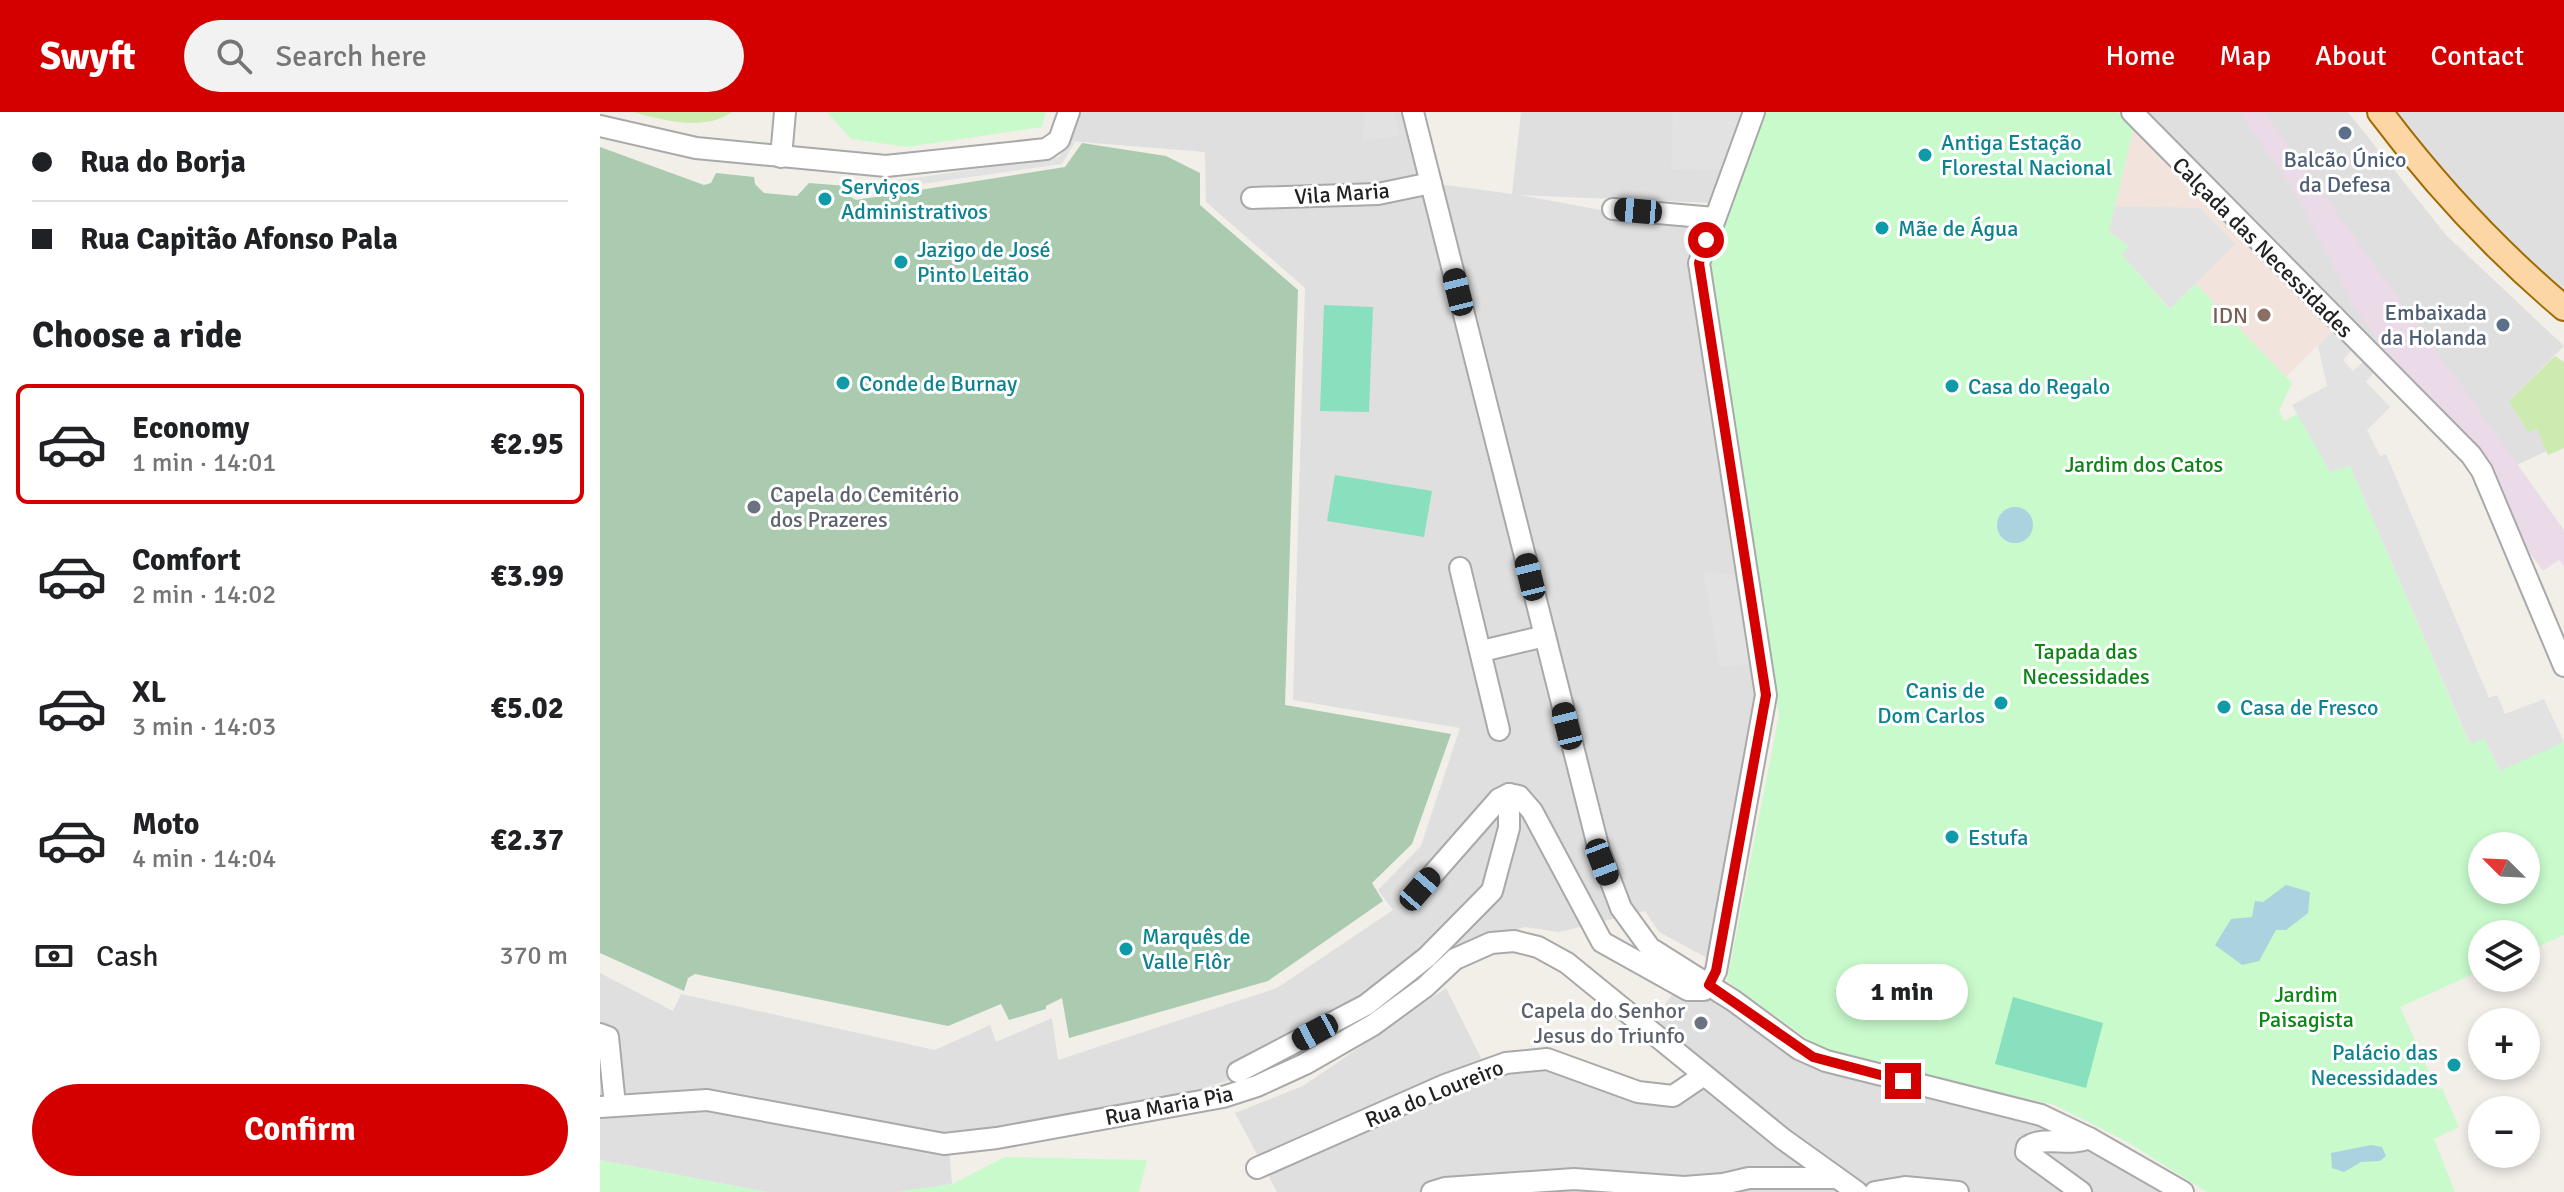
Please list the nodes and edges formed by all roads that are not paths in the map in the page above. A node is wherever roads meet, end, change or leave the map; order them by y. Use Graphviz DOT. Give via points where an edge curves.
graph roads {
  1 [pos="785,112"];
  2 [pos="1069,112"];
  3 [pos="1413,112"];
  4 [pos="1754,112"];
  5 [pos="2132,112"];
  6 [pos="2380,112"];
  7 [pos="600,126"];
  8 [pos="781,157"];
  9 [pos="1431,183"];
  10 [pos="1252,198"];
  11 [pos="1613,209"];
  12 [pos="1714,218"];
  13 [pos="2564,308"];
  14 [pos="1460,568"];
  15 [pos="1545,636"];
  16 [pos="1482,651"];
  17 [pos="2564,666"];
  18 [pos="1499,730"];
  19 [pos="1509,794"];
  20 [pos="1420,889"];
  21 [pos="1709,985"];
  22 [pos="600,1034"];
  23 [pos="1238,1072"];
  24 [pos="1704,1075"];
  25 [pos="607,1106"];
  26 [pos="2089,1138"];
  27 [pos="1257,1168"];
  28 [pos="1833,1178"];
  29 [pos="1459,1190"];
  30 [pos="1432,1192"];
  31 [pos="1857,1192"];
  32 [pos="1875,1192"];
  33 [pos="1958,1192"];
  34 [pos="2081,1192"];
  35 [pos="2183,1192"];
  1 -- 8 [label="street"];
  2 -- 8 [label="street" via="1059,140 1046,149 886,166"];
  3 -- 9 [label="street"];
  4 -- 12 [label="street"];
  5 -- 17 [label="street, Calçada das Necessidades" via="2471,455"];
  6 -- 13 [label="main road" via="2431,180"];
  7 -- 8 [label="street" via="679,145"];
  9 -- 10 [label="street, Vila Maria" via="1378,194"];
  9 -- 15 [label="street"];
  11 -- 12 [label="street"];
  12 -- 21 [label="street" via="1699,263 1766,695 1716,971"];
  14 -- 16 [label="street"];
  15 -- 16 [label="street"];
  15 -- 21 [label="street" via="1599,850 1621,908 1650,948"];
  16 -- 18 [label="street"];
  19 -- 20 [label="street"];
  19 -- 21 [label="street" via="1519,796 1532,811 1602,942 1688,990"];
  19 -- 23 [label="street" via="1509,828 1492,891 1427,957 1366,1005"];
  21 -- 26 [label="street" via="1813,1057 2023,1110"];
  22 -- 25 [label="street" via="608,1037"];
  24 -- 25 [label="street, Rua Maria Pia" via="1567,963 1514,941 1491,943 1455,959 1373,1025 1305,1064 1257,1086 1192,1103 944,1144 707,1100"];
  24 -- 27 [label="street, Rua do Loureiro" via="1673,1096 1638,1092 1547,1059 1506,1063"];
  24 -- 28 [label="street, Rua Maria Pia"];
  26 -- 34 [label="street" via="2078,1143 2036,1142 2026,1152"];
  26 -- 35 [label="street"];
  28 -- 29 [label="street" via="1749,1178 1684,1187 1574,1179"];
  28 -- 31 [label="street, Rua Maria Pia"];
  29 -- 30 [label="street"];
  32 -- 33 [label="street" via="1905,1187"];
}
